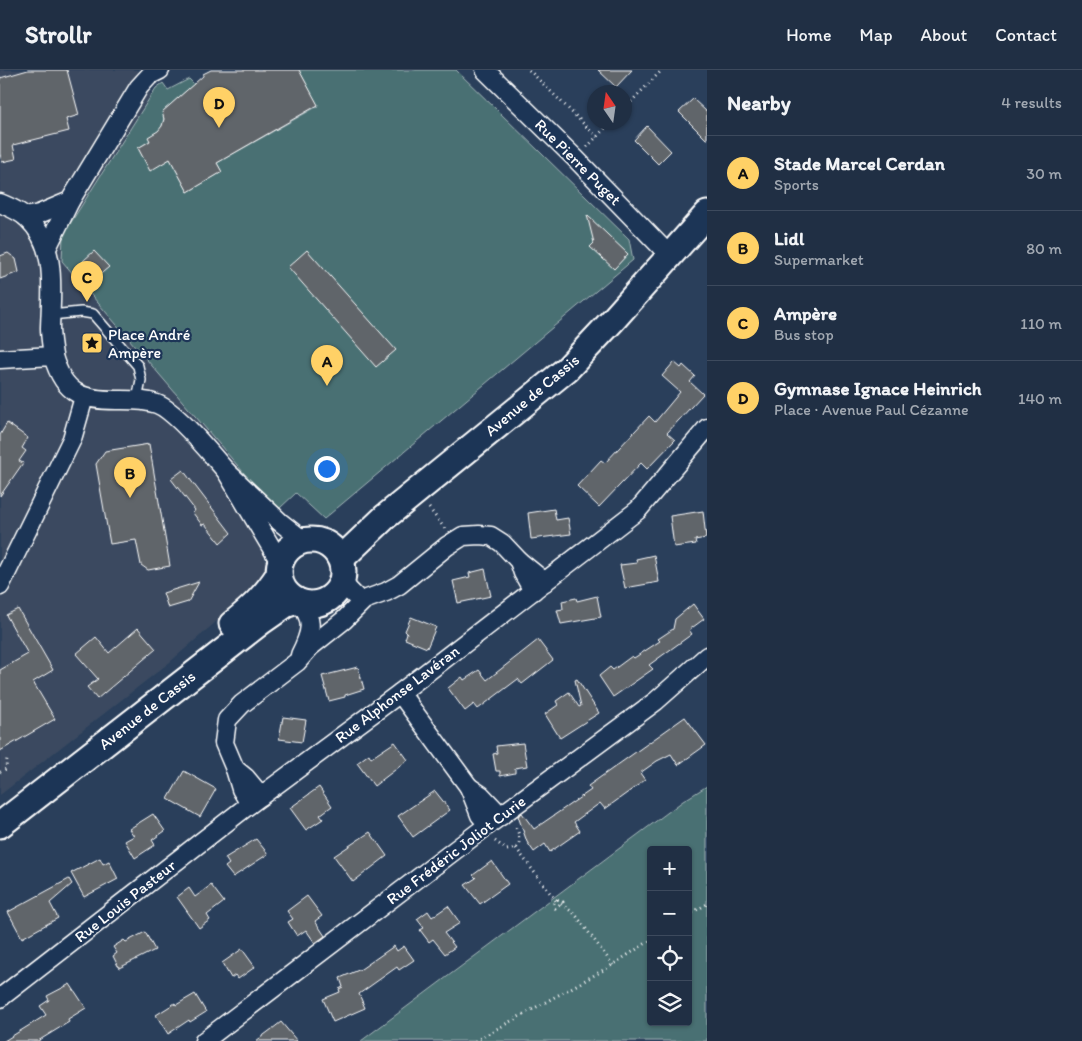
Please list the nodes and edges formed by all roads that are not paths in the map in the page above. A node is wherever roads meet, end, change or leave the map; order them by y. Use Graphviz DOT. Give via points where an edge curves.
graph roads {
  1 [pos="160,70"];
  2 [pos="485,70"];
  3 [pos="70,201"];
  4 [pos="0,203"];
  5 [pos="707,214"];
  6 [pos="26,217"];
  7 [pos="47,248"];
  8 [pos="670,256"];
  9 [pos="51,315"];
  10 [pos="53,356"];
  11 [pos="0,358"];
  12 [pos="84,397"];
  13 [pos="137,400"];
  14 [pos="707,428"];
  15 [pos="226,470"];
  16 [pos="385,517"];
  17 [pos="310,540"];
  18 [pos="280,568"];
  19 [pos="342,570"];
  20 [pos="0,586"];
  21 [pos="539,587"];
  22 [pos="361,602"];
  23 [pos="303,609"];
  24 [pos="344,620"];
  25 [pos="707,656"];
  26 [pos="297,662"];
  27 [pos="400,692"];
  28 [pos="256,800"];
  29 [pos="0,806"];
  30 [pos="494,821"];
  31 [pos="0,825"];
  32 [pos="0,998"];
  33 [pos="204,1041"];
  1 -- 3 [label="street" via="139,87"];
  2 -- 8 [label="street, Rue Pierre Puget"];
  3 -- 6 [label="street"];
  3 -- 7 [label="street"];
  4 -- 6 [label="street"];
  5 -- 8 [label="main road, Avenue de Cassis"];
  6 -- 7 [label="street"];
  7 -- 9 [label="street"];
  8 -- 16 [label="main road, Avenue de Cassis" via="567,369"];
  9 -- 10 [label="street"];
  9 -- 13 [label="lane" via="93,314 138,366 141,380"];
  10 -- 11 [label="street"];
  10 -- 12 [label="street" via="57,372 65,383"];
  12 -- 13 [label="street"];
  12 -- 20 [label="street" via="72,439"];
  13 -- 15 [label="street" via="157,404 172,413"];
  14 -- 21 [label="street, Rue Alphonse Lavéran" via="638,510"];
  15 -- 17 [label="street" via="280,522"];
  15 -- 18 [label="street"];
  16 -- 17 [label="main road, Avenue de Cassis" via="358,528"];
  16 -- 19 [label="main road, Avenue de Cassis"];
  17 -- 18 [label="main road, Avenue de Cassis" via="285,552"];
  17 -- 19 [label="main road" via="327,544 335,550"];
  18 -- 23 [label="main road" via="284,589"];
  18 -- 29 [label="main road, Avenue de Cassis" via="254,607"];
  19 -- 22 [label="street" via="348,589"];
  19 -- 23 [label="main road, Avenue de Cassis" via="334,595"];
  21 -- 22 [label="street" via="502,543 491,536 463,536 386,592"];
  21 -- 27 [label="street, Rue Alphonse Lavéran"];
  22 -- 24 [label="street"];
  23 -- 24 [label="street" via="317,622 328,624"];
  23 -- 26 [label="street" via="310,624"];
  23 -- 31 [label="main road, Avenue de Cassis" via="285,605 262,620"];
  24 -- 26 [label="street"];
  25 -- 30 [label="street, Rue Frédéric Joliot Curie" via="656,701"];
  26 -- 28 [label="street" via="226,720 224,743 235,769 246,778"];
  27 -- 28 [label="street, Rue Alphonse Lavéran"];
  27 -- 30 [label="street" via="469,787 480,815"];
  28 -- 32 [label="street, Rue Louis Pasteur"];
  30 -- 33 [label="street, Rue Frédéric Joliot Curie"];
}
